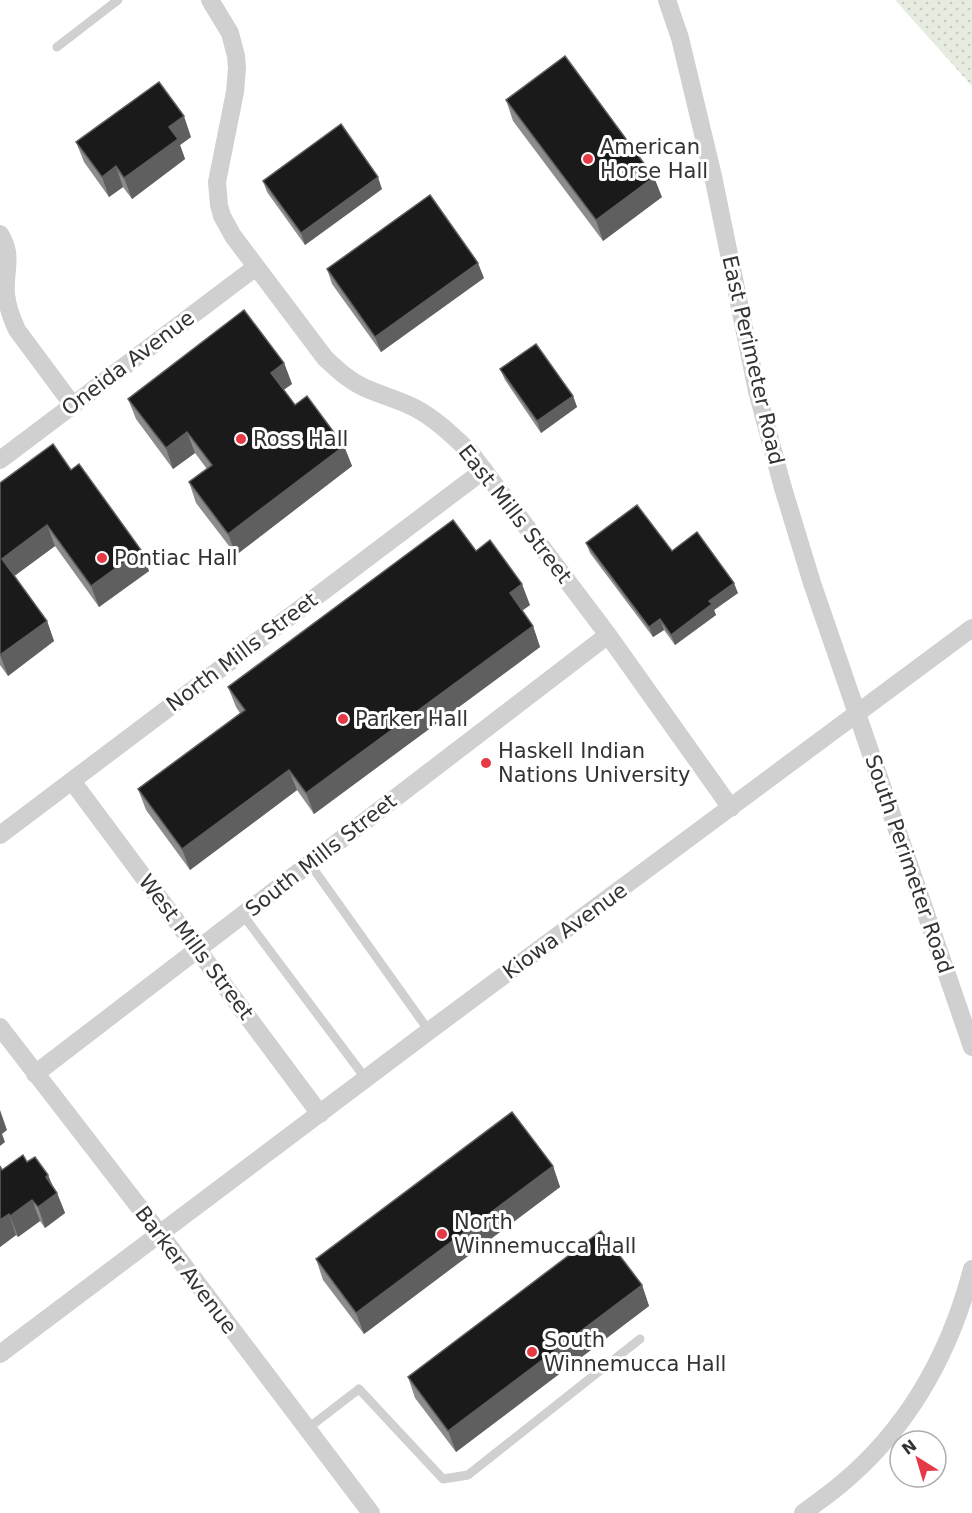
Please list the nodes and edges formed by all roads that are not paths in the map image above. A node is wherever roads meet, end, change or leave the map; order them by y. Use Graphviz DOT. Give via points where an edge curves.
graph roads {
  1 [pos="118,0"];
  2 [pos="210,0"];
  3 [pos="667,0"];
  4 [pos="57,47"];
  5 [pos="0,234"];
  6 [pos="256,267"];
  7 [pos="72,404"];
  8 [pos="0,460"];
  9 [pos="484,470"];
  10 [pos="972,628"];
  11 [pos="608,635"];
  12 [pos="858,714"];
  13 [pos="72,781"];
  14 [pos="731,808"];
  15 [pos="0,835"];
  16 [pos="310,864"];
  17 [pos="243,915"];
  18 [pos="198,950"];
  19 [pos="0,1028"];
  20 [pos="429,1031"];
  21 [pos="972,1047"];
  22 [pos="35,1074"];
  23 [pos="366,1079"];
  24 [pos="320,1114"];
  25 [pos="160,1234"];
  26 [pos="972,1269"];
  27 [pos="640,1338"];
  28 [pos="0,1354"];
  29 [pos="307,1429"];
  30 [pos="371,1513"];
  31 [pos="803,1513"];
  1 -- 4 [label="lane"];
  2 -- 6 [label="street, East Mills Street" via="230,33 237,68 217,182 219,205 233,236"];
  3 -- 12 [label="street, East Perimeter Road" via="710,165 757,391 812,583"];
  5 -- 7 [label="street" via="8,257 6,296 12,319"];
  6 -- 7 [label="street, Oneida Avenue"];
  6 -- 9 [label="street, East Mills Street" via="342,375 396,398 446,428"];
  7 -- 8 [label="street, Oneida Avenue"];
  9 -- 11 [label="street, East Mills Street"];
  9 -- 13 [label="street, North Mills Street"];
  10 -- 12 [label="street, Kiowa Avenue"];
  11 -- 14 [label="street, East Mills Street"];
  11 -- 16 [label="street, South Mills Street"];
  12 -- 14 [label="street, Kiowa Avenue"];
  12 -- 21 [label="street, South Perimeter Road"];
  13 -- 15 [label="street, North Mills Street"];
  13 -- 18 [label="street, West Mills Street"];
  14 -- 20 [label="street, Kiowa Avenue"];
  16 -- 17 [label="street, South Mills Street"];
  16 -- 20 [label="lane"];
  17 -- 18 [label="street, South Mills Street"];
  17 -- 23 [label="lane"];
  18 -- 22 [label="street, South Mills Street"];
  18 -- 24 [label="street, West Mills Street"];
  19 -- 22 [label="street, Barker Avenue"];
  20 -- 23 [label="street, Kiowa Avenue"];
  22 -- 25 [label="street, Barker Avenue"];
  23 -- 24 [label="street, Kiowa Avenue"];
  24 -- 25 [label="street, Kiowa Avenue"];
  25 -- 28 [label="street, Kiowa Avenue"];
  25 -- 29 [label="street, Barker Avenue"];
  26 -- 31 [label="street" via="952,1332 919,1395 875,1452 841,1485"];
  27 -- 29 [label="lane" via="468,1475 443,1479 359,1389"];
  29 -- 30 [label="street, Barker Avenue"];
}
